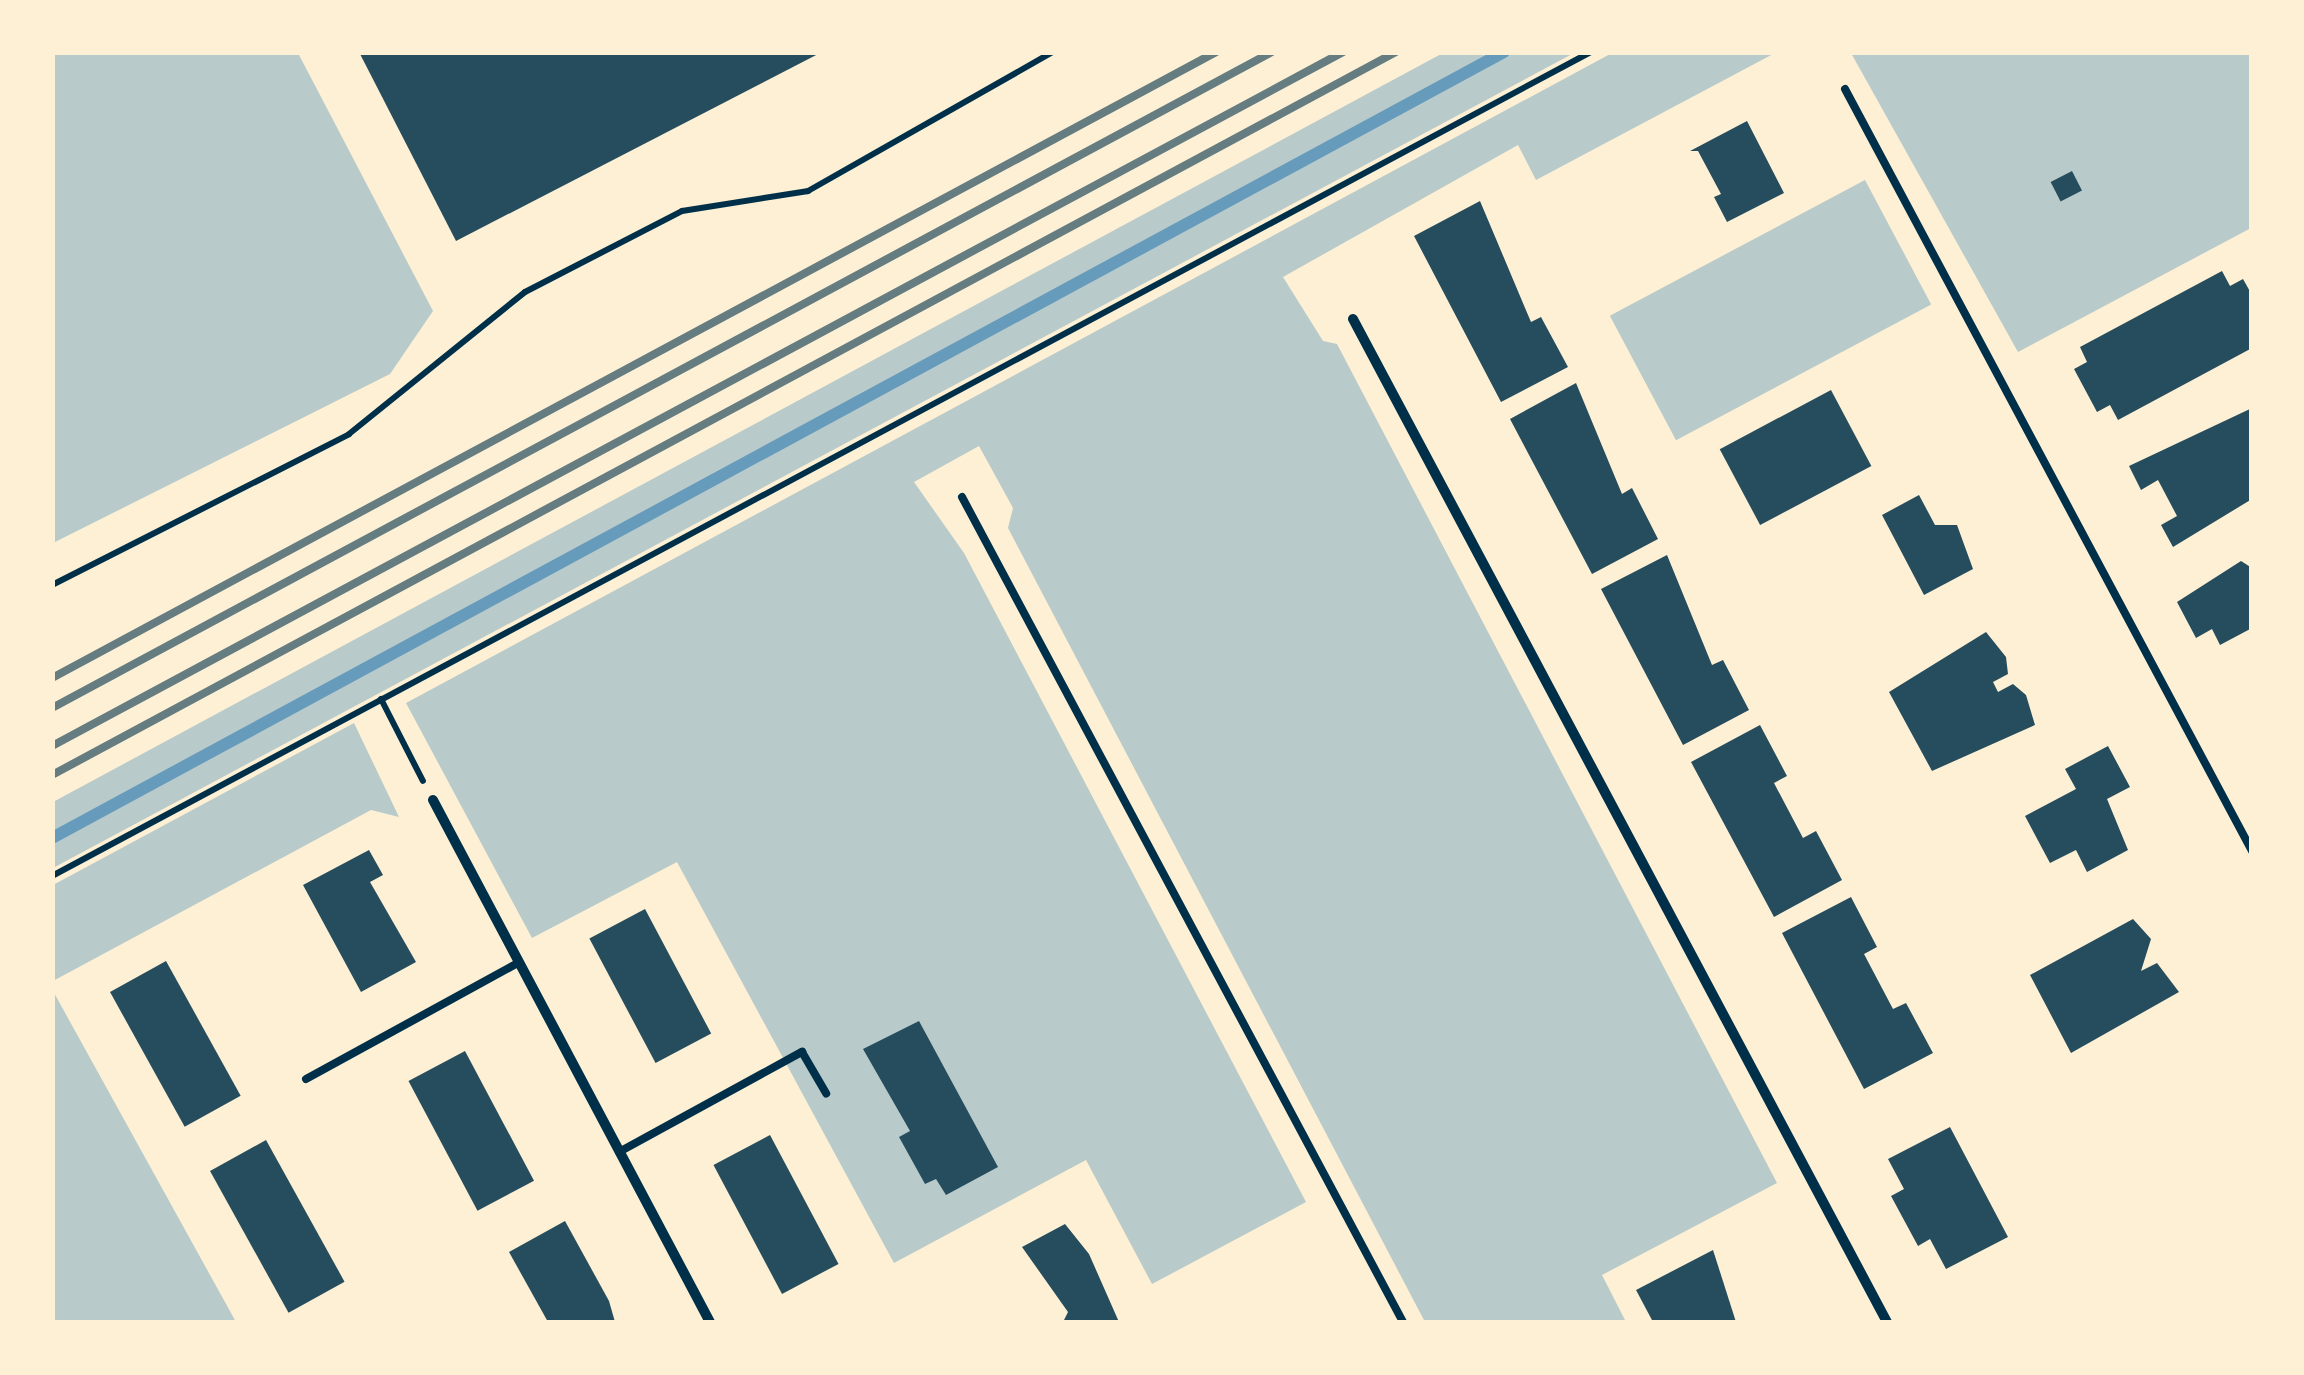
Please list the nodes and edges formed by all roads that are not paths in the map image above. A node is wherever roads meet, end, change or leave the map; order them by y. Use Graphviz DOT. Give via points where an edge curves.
graph roads {
  1 [pos="1845,89"];
  2 [pos="1353,320"];
  3 [pos="962,496"];
  4 [pos="433,800"];
  5 [pos="2252,852"];
  6 [pos="518,964"];
  7 [pos="306,1080"];
  8 [pos="826,1093"];
  9 [pos="619,1152"];
  10 [pos="710,1322"];
  11 [pos="1403,1322"];
  12 [pos="1887,1322"];
  1 -- 5 [label="lane"];
  2 -- 12 [label="street"];
  3 -- 11 [label="lane"];
  4 -- 6 [label="street"];
  6 -- 7 [label="lane"];
  6 -- 9 [label="street"];
  8 -- 9 [label="lane" via="802,1052"];
  9 -- 10 [label="street"];
}
